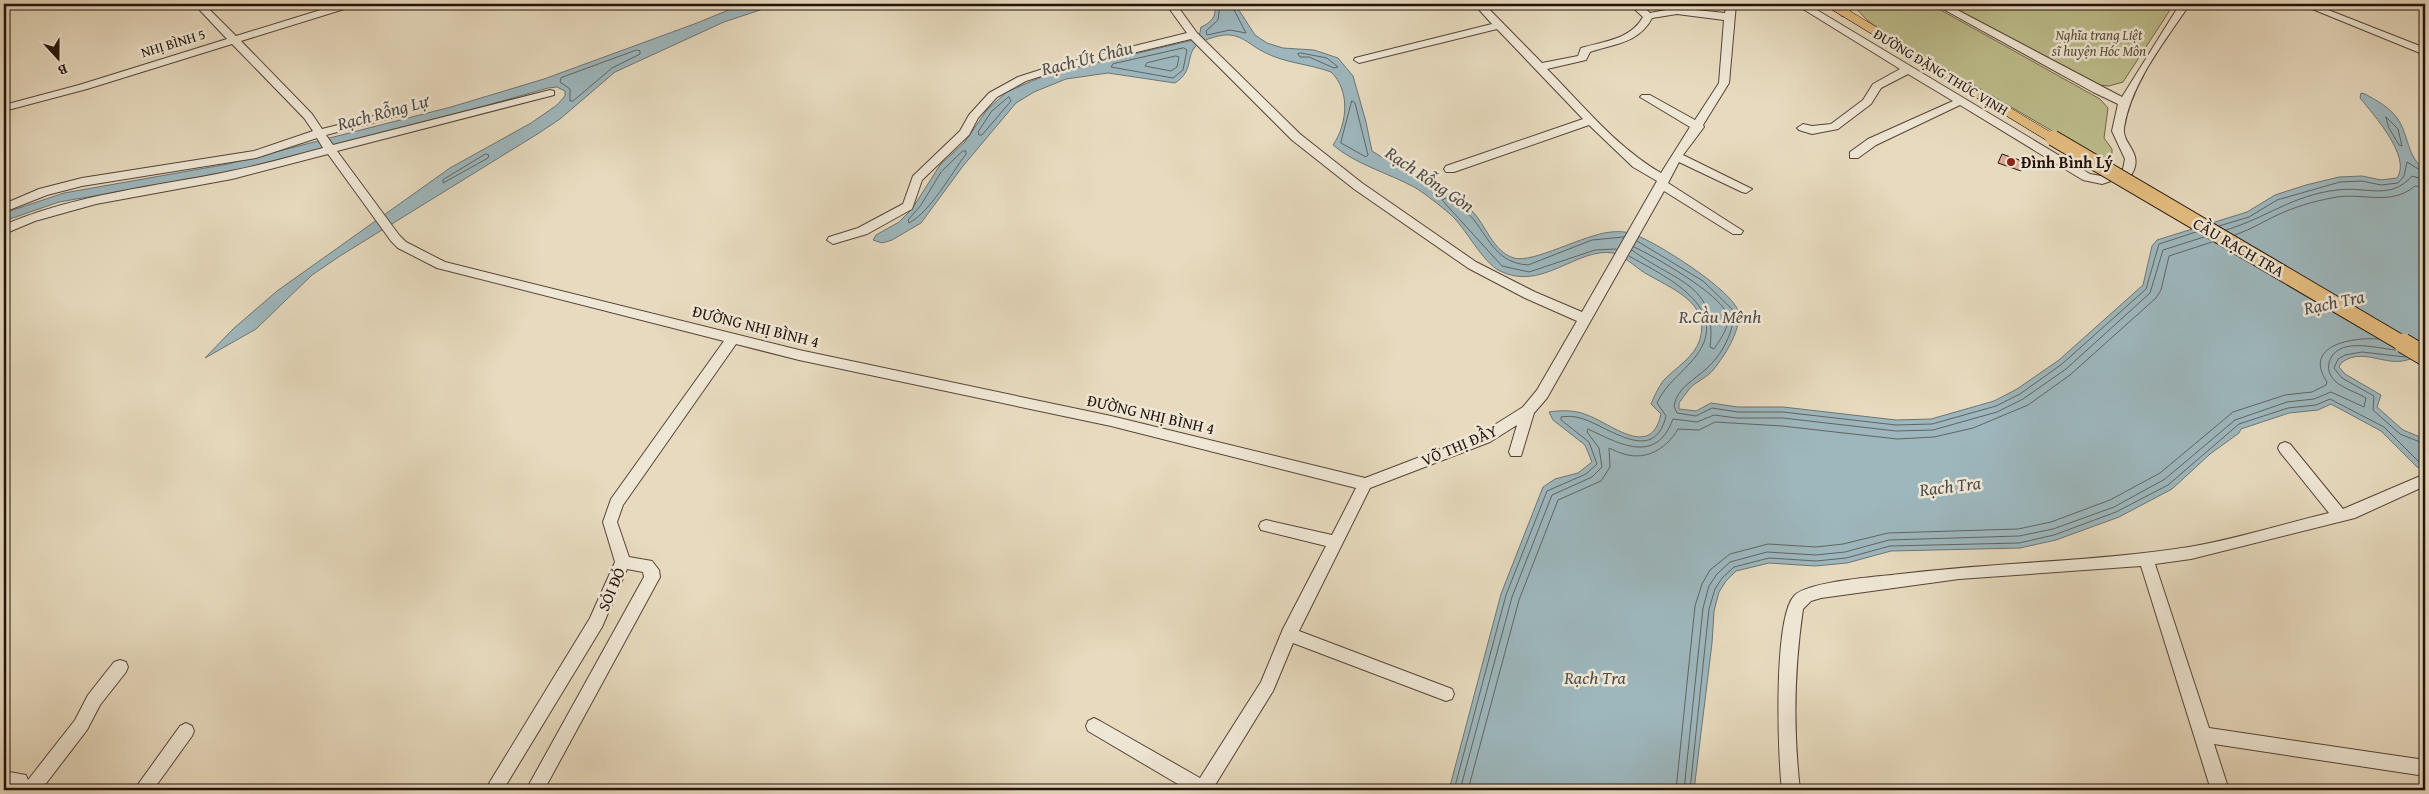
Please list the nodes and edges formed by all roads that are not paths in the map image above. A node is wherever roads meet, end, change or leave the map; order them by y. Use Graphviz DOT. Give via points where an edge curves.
graph roads {
  1 [pos="199,4"];
  2 [pos="350,4"];
  3 [pos="1171,4"];
  4 [pos="1442,4"];
  5 [pos="1479,4"];
  6 [pos="1634,4"];
  7 [pos="1730,4"];
  8 [pos="1800,4"];
  9 [pos="1829,4"];
  10 [pos="1939,4"];
  11 [pos="2185,4"];
  12 [pos="2305,4"];
  13 [pos="1431,6"];
  14 [pos="1844,9"];
  15 [pos="1648,16"];
  16 [pos="1729,17"];
  17 [pos="1500,24"];
  18 [pos="1197,39"];
  19 [pos="235,40"];
  20 [pos="2425,52"];
  21 [pos="1359,60"];
  22 [pos="1540,67"];
  23 [pos="1908,68"];
  24 [pos="550,93"];
  25 [pos="1646,97"];
  26 [pos="1962,101"];
  27 [pos="2124,102"];
  28 [pos="4,108"];
  29 [pos="394,114"];
  30 [pos="1591,120"];
  31 [pos="1698,127"];
  32 [pos="1803,128"];
  33 [pos="2054,138"];
  34 [pos="324,142"];
  35 [pos="1854,155"];
  36 [pos="1677,157"];
  37 [pos="1450,169"];
  38 [pos="1663,182"];
  39 [pos="1746,190"];
  40 [pos="4,208"];
  41 [pos="4,230"];
  42 [pos="1737,231"];
  43 [pos="395,234"];
  44 [pos="833,240"];
  45 [pos="1585,319"];
  46 [pos="733,339"];
  47 [pos="2425,356"];
  48 [pos="1528,411"];
  49 [pos="2285,448"];
  50 [pos="1516,452"];
  51 [pos="2425,480"];
  52 [pos="1364,484"];
  53 [pos="2340,516"];
  54 [pos="1266,526"];
  55 [pos="1336,542"];
  56 [pos="2146,559"];
  57 [pos="623,562"];
  58 [pos="1289,634"];
  59 [pos="120,667"];
  60 [pos="1446,694"];
  61 [pos="1094,726"];
  62 [pos="186,731"];
  63 [pos="2203,735"];
  64 [pos="2425,768"];
  65 [pos="4,779"];
  66 [pos="13,790"];
  67 [pos="31,790"];
  68 [pos="143,790"];
  69 [pos="494,790"];
  70 [pos="535,790"];
  71 [pos="1202,790"];
  72 [pos="1791,790"];
  73 [pos="2220,790"];
  1 -- 19 [label="street, ĐƯỜNG NHỊ BÌNH 4"];
  2 -- 19 [label="street, NHỊ BÌNH 5"];
  3 -- 18 [label="street"];
  4 -- 13 [label="street"];
  5 -- 17 [label="street"];
  6 -- 15 [label="street"];
  7 -- 16 [label="street, VÕ THỊ ĐẦY"];
  8 -- 23 [label="street"];
  9 -- 14 [label="main road, ĐƯỜNG ĐẶNG THÚC VỊNH"];
  10 -- 27 [label="street"];
  11 -- 27 [label="street"];
  12 -- 20 [label="street"];
  14 -- 33 [label="main road, ĐƯỜNG ĐẶNG THÚC VỊNH"];
  15 -- 16 [label="street" via="1677,11"];
  15 -- 22 [label="street" via="1639,31 1627,38 1585,50 1582,58"];
  16 -- 31 [label="street, VÕ THỊ ĐẦY" via="1724,83"];
  17 -- 21 [label="street"];
  17 -- 22 [label="street"];
  18 -- 44 [label="street" via="1053,70 1022,79 993,95 973,117 964,133 917,179 908,206 880,224 850,237"];
  18 -- 45 [label="street" via="1296,137 1358,186 1472,265"];
  19 -- 28 [label="street, NHỊ BÌNH 5"];
  19 -- 34 [label="street, ĐƯỜNG NHỊ BÌNH 4" via="308,116"];
  22 -- 30 [label="street"];
  23 -- 26 [label="street"];
  23 -- 32 [label="street" via="1877,86 1867,102 1834,127"];
  24 -- 34 [label="street" via="514,104"];
  25 -- 31 [label="street"];
  26 -- 27 [label="street" via="2087,176 2102,180 2128,171 2131,159 2118,132"];
  26 -- 35 [label="street" via="1872,142"];
  29 -- 34 [label="street"];
  30 -- 37 [label="street"];
  30 -- 38 [label="street" via="1637,164"];
  31 -- 36 [label="street, VÕ THỊ ĐẦY"];
  33 -- 47 [label="main road, CẦU RẠCH TRA, bridge"];
  34 -- 40 [label="street" via="82,182 44,192"];
  34 -- 41 [label="street" via="232,175 96,200 31,218"];
  34 -- 43 [label="street, ĐƯỜNG NHỊ BÌNH 4"];
  36 -- 38 [label="street, VÕ THỊ ĐẦY"];
  36 -- 39 [label="street"];
  38 -- 42 [label="street"];
  38 -- 45 [label="street, VÕ THỊ ĐẦY"];
  43 -- 46 [label="street, ĐƯỜNG NHỊ BÌNH 4" via="402,245 441,265"];
  45 -- 48 [label="street, VÕ THỊ ĐẦY" via="1542,394"];
  46 -- 52 [label="street, ĐƯỜNG NHỊ BÌNH 4" via="1111,422"];
  46 -- 57 [label="street, SỎI ĐỎ" via="616,503 610,522"];
  48 -- 50 [label="street"];
  48 -- 52 [label="street, VÕ THỊ ĐẦY" via="1485,438"];
  49 -- 53 [label="street"];
  51 -- 53 [label="street"];
  52 -- 55 [label="street"];
  53 -- 56 [label="street" via="2210,549"];
  54 -- 55 [label="street"];
  55 -- 58 [label="street"];
  56 -- 63 [label="street"];
  56 -- 72 [label="street" via="1959,573 1821,591 1804,597 1796,604 1788,675 1786,746"];
  57 -- 69 [label="street, SỎI ĐỎ" via="596,622"];
  57 -- 70 [label="street" via="647,566 652,576"];
  58 -- 60 [label="street"];
  58 -- 71 [label="street" via="1267,686"];
  59 -- 67 [label="street"];
  61 -- 71 [label="street"];
  62 -- 68 [label="street"];
  63 -- 64 [label="street"];
  63 -- 73 [label="street"];
  65 -- 66 [label="street" via="20,781"];
}
